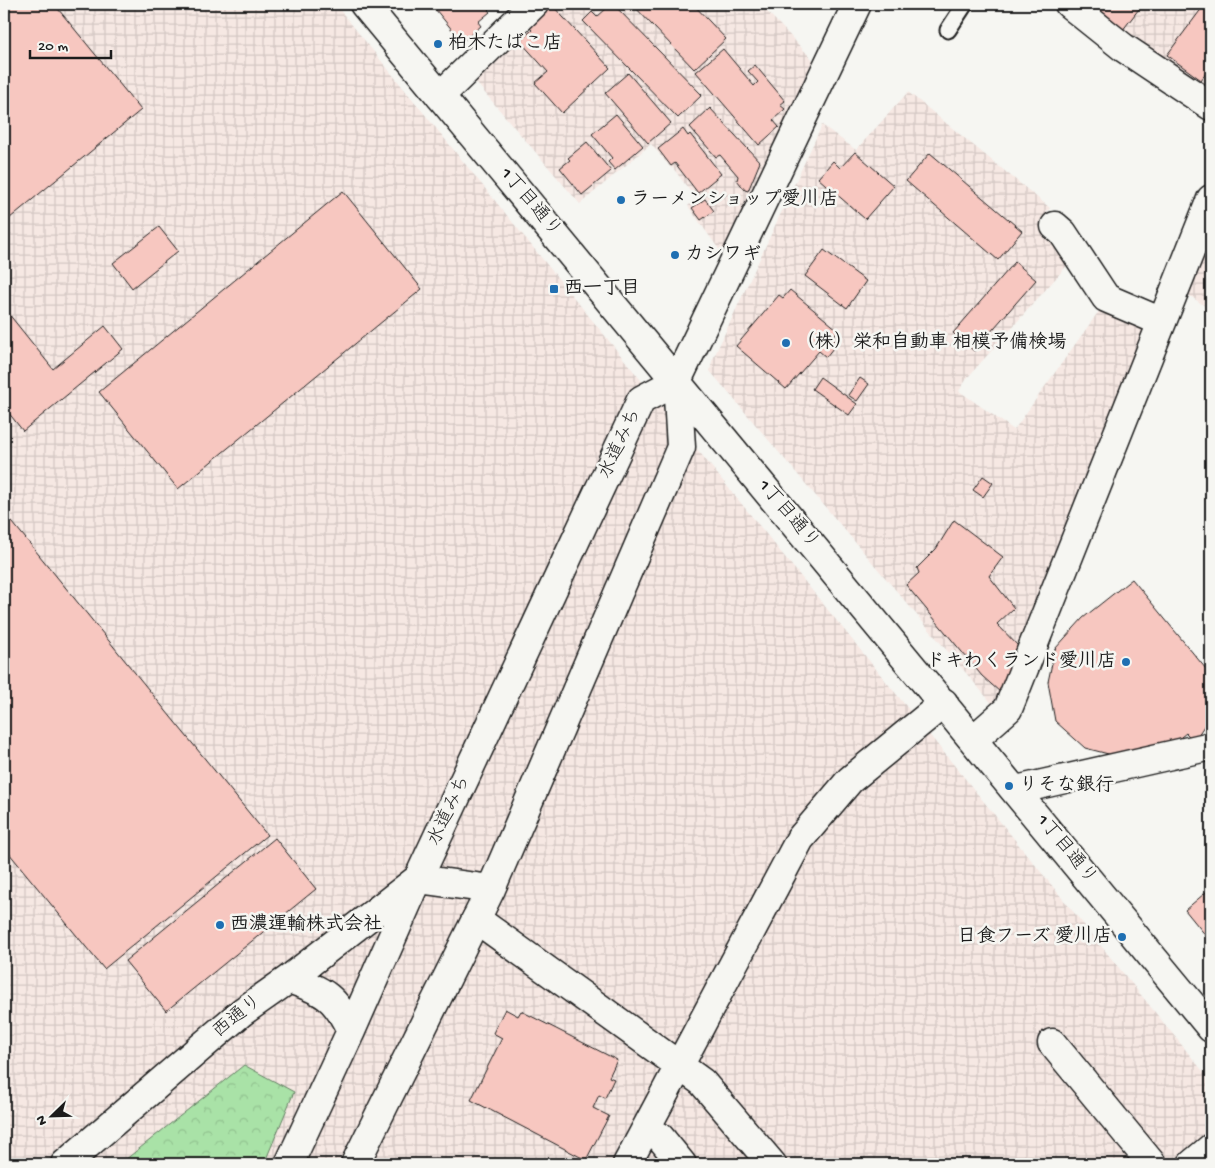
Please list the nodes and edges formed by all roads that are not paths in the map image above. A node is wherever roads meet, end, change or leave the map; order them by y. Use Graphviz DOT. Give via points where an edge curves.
graph roads {
  1 [pos="364,4"];
  2 [pos="534,4"];
  3 [pos="965,4"];
  4 [pos="1069,4"];
  5 [pos="849,8"];
  6 [pos="948,30"];
  7 [pos="440,96"];
  8 [pos="1211,106"];
  9 [pos="1211,199"];
  10 [pos="1055,226"];
  11 [pos="1162,322"];
  12 [pos="677,381"];
  13 [pos="944,703"];
  14 [pos="974,739"];
  15 [pos="1211,746"];
  16 [pos="1016,790"];
  17 [pos="418,879"];
  18 [pos="491,889"];
  19 [pos="476,919"];
  20 [pos="289,979"];
  21 [pos="1211,1028"];
  22 [pos="352,1031"];
  23 [pos="1052,1043"];
  24 [pos="679,1066"];
  25 [pos="646,1129"];
  26 [pos="1211,1148"];
  27 [pos="65,1164"];
  28 [pos="289,1164"];
  29 [pos="355,1164"];
  30 [pos="627,1164"];
  31 [pos="682,1164"];
  32 [pos="772,1164"];
  33 [pos="1152,1164"];
  34 [pos="1192,1164"];
  1 -- 7 [label="street, 1丁目通り"];
  2 -- 7 [label="street"];
  3 -- 6 [label="lane"];
  4 -- 8 [label="street" via="1124,48"];
  5 -- 12 [label="street"];
  7 -- 12 [label="street, 1丁目通り"];
  9 -- 11 [label="street"];
  10 -- 11 [label="street" via="1106,298"];
  11 -- 14 [label="street" via="1008,709"];
  12 -- 13 [label="street, 1丁目通り"];
  12 -- 17 [label="street, 水道みち" via="641,400"];
  12 -- 18 [label="street" via="681,447"];
  13 -- 14 [label="street, 1丁目通り"];
  13 -- 24 [label="street" via="850,780 800,839"];
  14 -- 16 [label="street, 1丁目通り"];
  15 -- 16 [label="street"];
  16 -- 21 [label="street, 1丁目通り"];
  17 -- 18 [label="street"];
  17 -- 20 [label="street, 西通り"];
  17 -- 22 [label="street, 水道みち"];
  18 -- 19 [label="street"];
  19 -- 24 [label="street"];
  19 -- 29 [label="street"];
  20 -- 22 [label="street" via="316,988 329,998 341,1009"];
  20 -- 27 [label="street, 西通り" via="242,1012"];
  22 -- 28 [label="street, 水道みち"];
  23 -- 33 [label="street" via="1084,1098"];
  24 -- 25 [label="street"];
  24 -- 32 [label="street" via="702,1082"];
  25 -- 30 [label="street"];
  25 -- 31 [label="street" via="660,1137"];
  26 -- 34 [label="street"];
}
